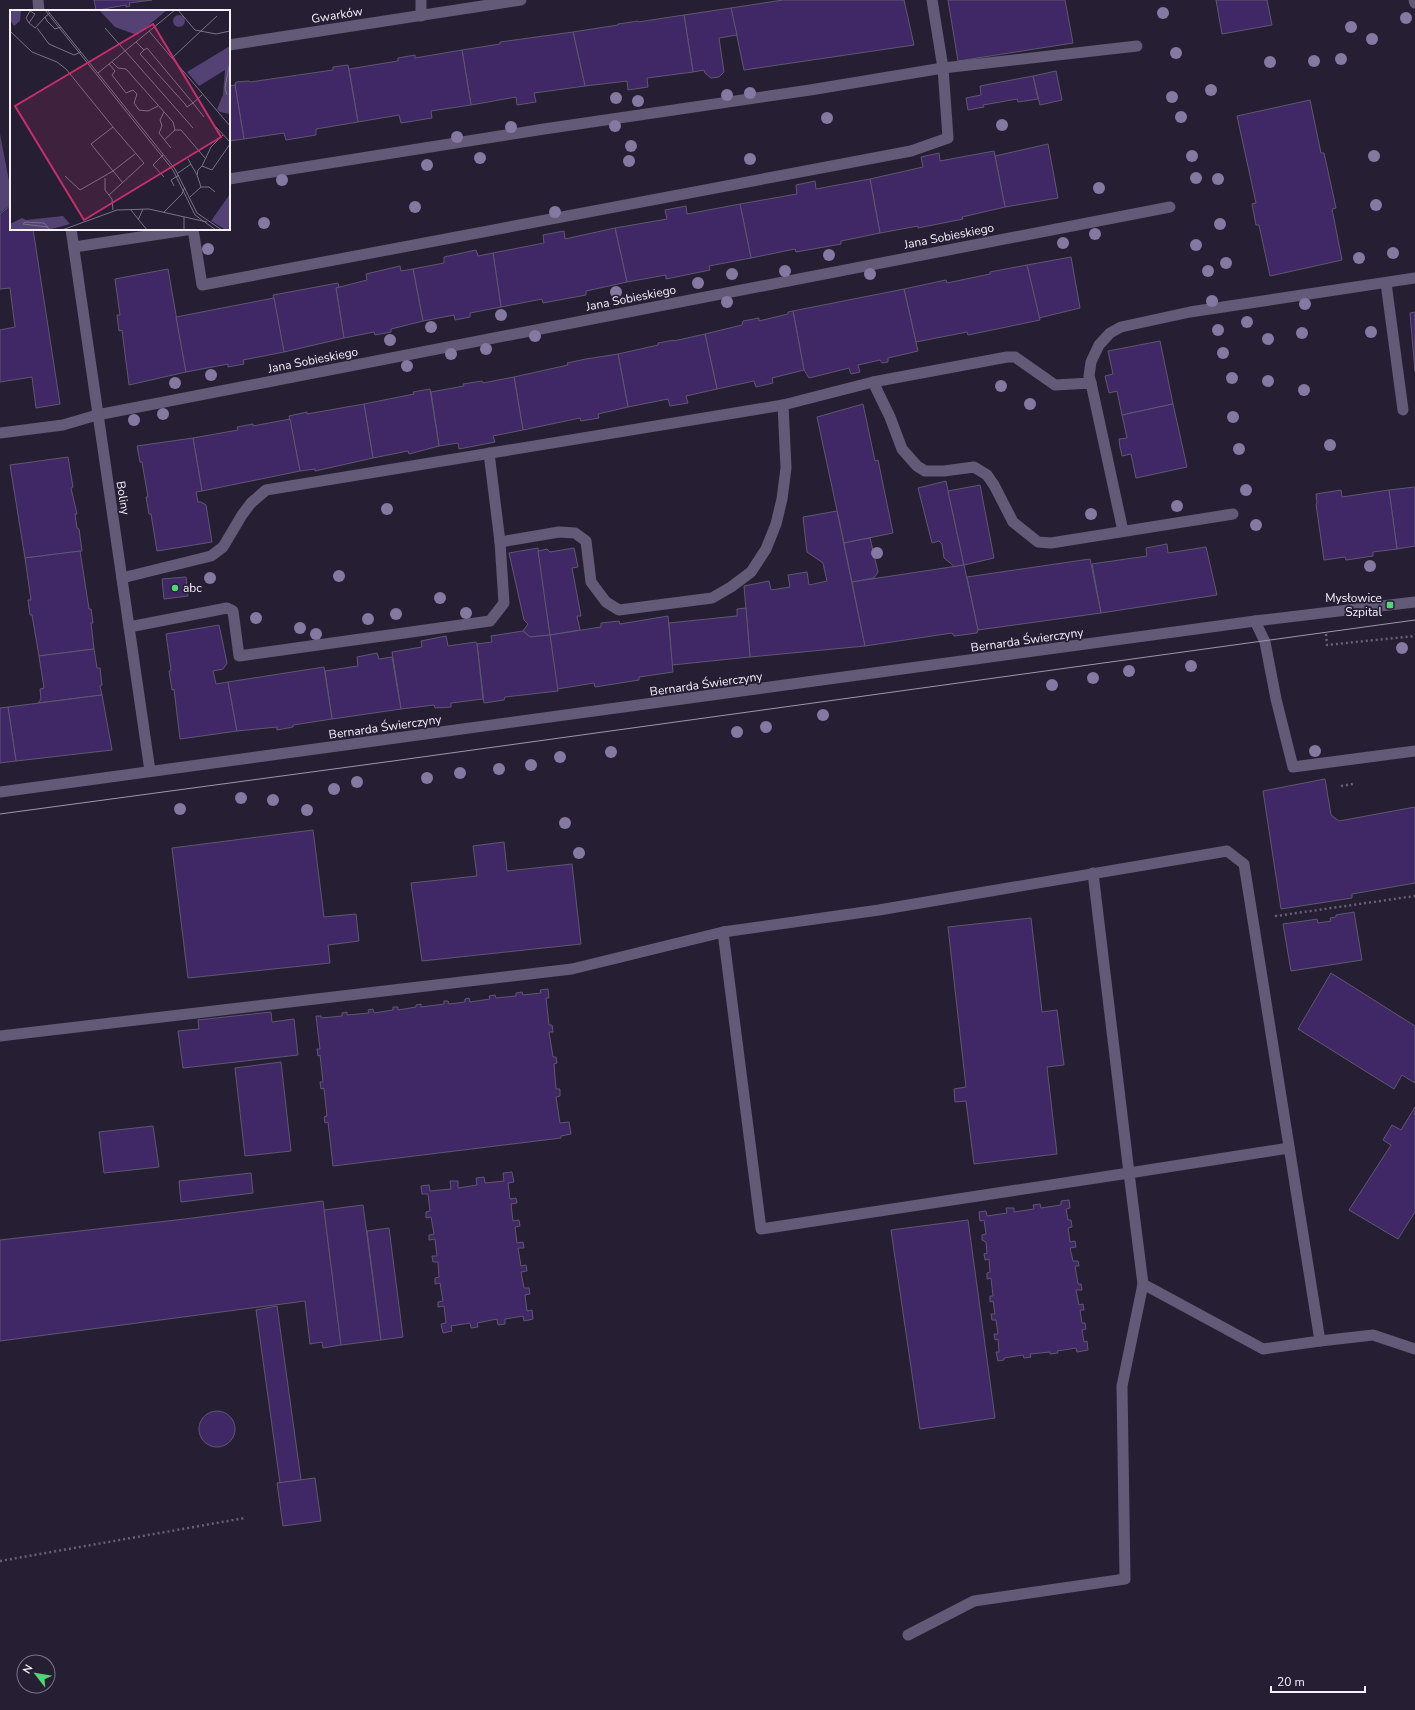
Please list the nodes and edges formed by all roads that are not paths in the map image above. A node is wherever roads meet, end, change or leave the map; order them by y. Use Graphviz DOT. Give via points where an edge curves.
graph roads {
  1 [pos="38,0"];
  2 [pos="421,0"];
  3 [pos="521,0"];
  4 [pos="932,0"];
  5 [pos="1414,0"];
  6 [pos="1415,3"];
  7 [pos="39,10"];
  8 [pos="421,16"];
  9 [pos="230,45"];
  10 [pos="1137,46"];
  11 [pos="943,68"];
  12 [pos="230,179"];
  13 [pos="1170,207"];
  14 [pos="71,230"];
  15 [pos="186,230"];
  16 [pos="193,230"];
  17 [pos="74,247"];
  18 [pos="1415,278"];
  19 [pos="1386,283"];
  20 [pos="873,382"];
  21 [pos="1091,383"];
  22 [pos="783,405"];
  23 [pos="1403,410"];
  24 [pos="97,415"];
  25 [pos="0,433"];
  26 [pos="489,453"];
  27 [pos="1233,514"];
  28 [pos="1123,531"];
  29 [pos="500,542"];
  30 [pos="122,578"];
  31 [pos="1415,602"];
  32 [pos="1256,621"];
  33 [pos="129,627"];
  34 [pos="1415,751"];
  35 [pos="150,772"];
  36 [pos="0,792"];
  37 [pos="1093,874"];
  38 [pos="723,932"];
  39 [pos="0,1036"];
  40 [pos="1289,1148"];
  41 [pos="1129,1173"];
  42 [pos="1143,1284"];
  43 [pos="1320,1340"];
  44 [pos="1415,1349"];
  45 [pos="908,1634"];
  1 -- 7 [label="street"];
  2 -- 8 [label="street"];
  3 -- 8 [label="street, Gwarków"];
  4 -- 11 [label="street"];
  5 -- 6 [label="street"];
  8 -- 9 [label="street, Gwarków"];
  10 -- 11 [label="street"];
  11 -- 12 [label="street"];
  11 -- 16 [label="street" via="948,138 911,151 202,285"];
  13 -- 24 [label="street, Jana Sobieskiego"];
  14 -- 17 [label="street, Boliny"];
  15 -- 17 [label="street"];
  17 -- 24 [label="street, Boliny"];
  18 -- 19 [label="street"];
  19 -- 21 [label="street" via="1190,312 1121,327 1110,333 1099,345 1091,362"];
  19 -- 23 [label="street"];
  20 -- 21 [label="street" via="1007,357 1015,358 1055,385"];
  20 -- 22 [label="street"];
  20 -- 28 [label="street" via="902,449 917,466 925,471 974,467 987,475 1012,522 1038,542"];
  21 -- 28 [label="street"];
  22 -- 26 [label="street"];
  22 -- 29 [label="street" via="786,468 776,524 766,549 751,572 712,598 620,610 606,602 591,582 586,541 575,533 559,532"];
  24 -- 25 [label="street, Jana Sobieskiego" via="63,425"];
  24 -- 30 [label="street, Boliny"];
  26 -- 29 [label="street"];
  26 -- 30 [label="street" via="266,490 242,515 223,548 211,556"];
  27 -- 28 [label="street"];
  29 -- 33 [label="street" via="504,603 490,621 240,656 233,611 227,608"];
  30 -- 33 [label="street, Boliny"];
  31 -- 32 [label="street, Bernarda Świerczyny"];
  32 -- 34 [label="street" via="1265,642 1293,767"];
  32 -- 35 [label="street, Bernarda Świerczyny"];
  33 -- 35 [label="street, Boliny"];
  35 -- 36 [label="street, Bernarda Świerczyny"];
  37 -- 38 [label="street" via="879,910"];
  37 -- 40 [label="street" via="1227,851 1244,864"];
  37 -- 41 [label="street"];
  38 -- 39 [label="street" via="572,969"];
  38 -- 41 [label="street" via="761,1229"];
  40 -- 41 [label="street"];
  40 -- 43 [label="street"];
  41 -- 42 [label="street"];
  42 -- 43 [label="street" via="1264,1349"];
  42 -- 45 [label="street" via="1122,1386 1125,1579 974,1601"];
  43 -- 44 [label="street" via="1373,1335"];
}
